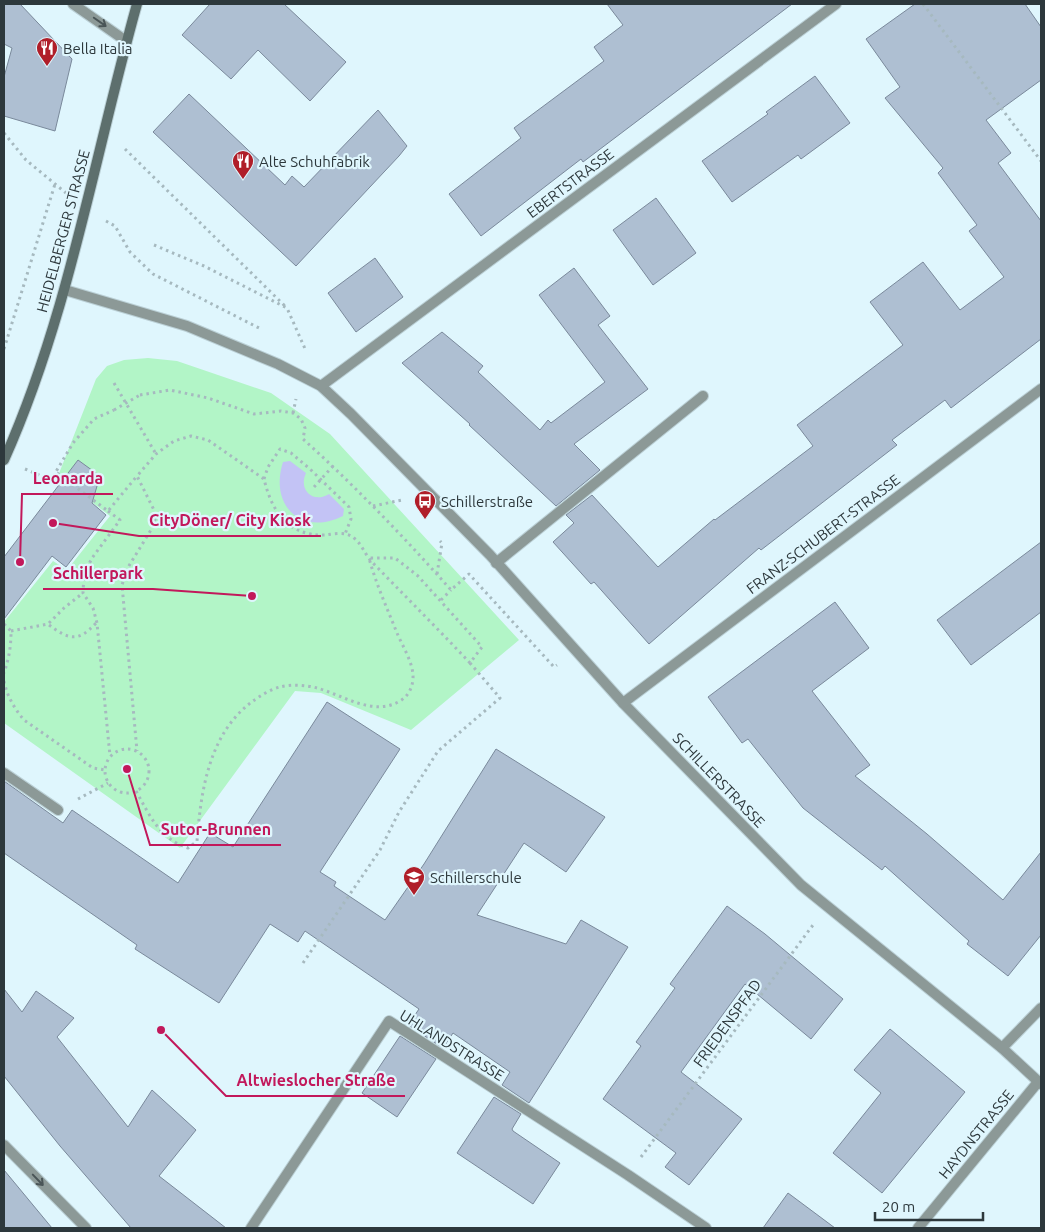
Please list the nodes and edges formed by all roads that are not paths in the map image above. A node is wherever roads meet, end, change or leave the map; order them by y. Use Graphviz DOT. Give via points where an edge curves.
graph roads {
  1 [pos="73,4"];
  2 [pos="137,4"];
  3 [pos="836,4"];
  4 [pos="126,41"];
  5 [pos="65,290"];
  6 [pos="321,386"];
  7 [pos="1041,389"];
  8 [pos="703,396"];
  9 [pos="4,460"];
  10 [pos="496,563"];
  11 [pos="623,703"];
  12 [pos="4,773"];
  13 [pos="58,810"];
  14 [pos="1041,1008"];
  15 [pos="1002,1048"];
  16 [pos="1040,1083"];
  17 [pos="4,1145"];
  18 [pos="86,1228"];
  19 [pos="251,1228"];
  20 [pos="706,1228"];
  21 [pos="918,1228"];
  1 -- 4 [label="street, one-way"];
  2 -- 4 [label="main road, HEIDELBERGER STRASSE"];
  3 -- 6 [label="street, EBERTSTRASSE"];
  4 -- 5 [label="main road, HEIDELBERGER STRASSE"];
  5 -- 6 [label="street, SCHILLERSTRASSE" via="188,326"];
  5 -- 9 [label="main road, HEIDELBERGER STRASSE" via="37,379"];
  6 -- 10 [label="street, SCHILLERSTRASSE"];
  7 -- 11 [label="street, FRANZ-SCHUBERT-STRASSE"];
  8 -- 10 [label="street"];
  10 -- 11 [label="street, SCHILLERSTRASSE"];
  11 -- 15 [label="street, SCHILLERSTRASSE" via="801,885"];
  12 -- 13 [label="street"];
  14 -- 15 [label="street"];
  15 -- 16 [label="street, SCHILLERSTRASSE"];
  16 -- 21 [label="street, HAYDNSTRASSE"];
  17 -- 18 [label="street, one-way"];
  19 -- 20 [label="street, UHLANDSTRASSE" via="389,1021"];
}
